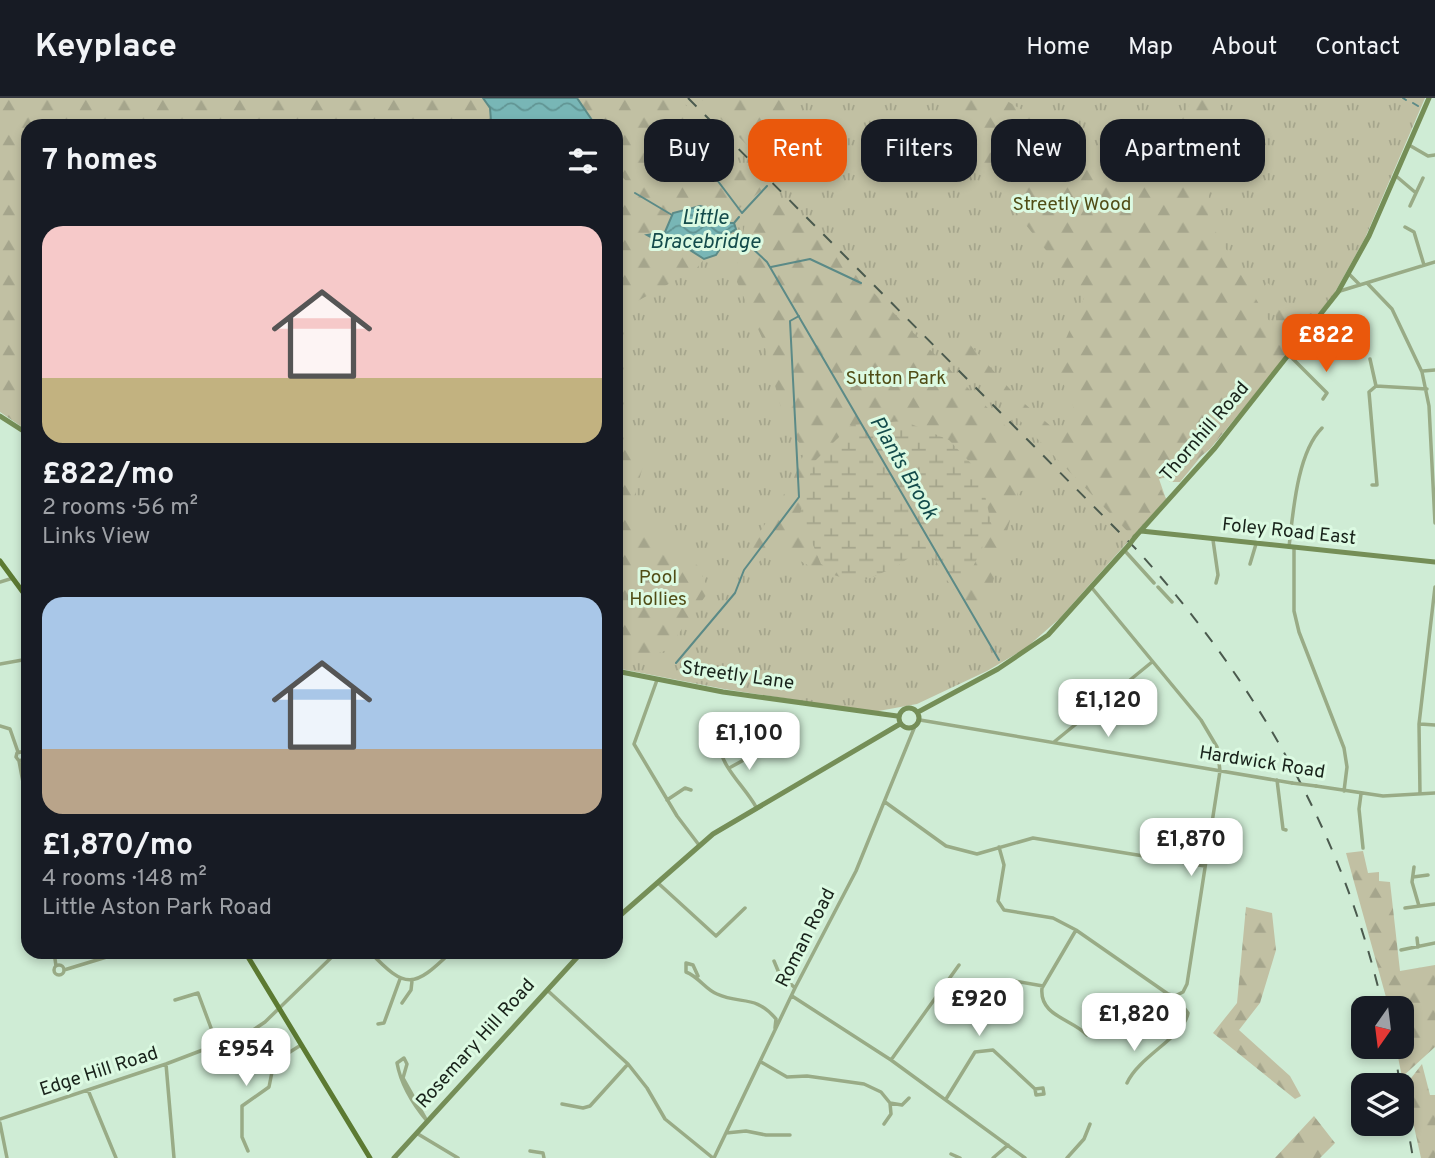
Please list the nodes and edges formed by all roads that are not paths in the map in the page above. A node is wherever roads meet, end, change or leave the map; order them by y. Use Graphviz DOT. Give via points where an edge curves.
graph roads {
  1 [pos="1429,98"];
  2 [pos="1408,144"];
  3 [pos="1435,155"];
  4 [pos="1394,174"];
  5 [pos="1423,178"];
  6 [pos="1416,193"];
  7 [pos="1410,206"];
  8 [pos="1405,227"];
  9 [pos="1435,262"];
  10 [pos="1424,265"];
  11 [pos="1349,274"];
  12 [pos="1367,283"];
  13 [pos="1360,285"];
  14 [pos="1338,292"];
  15 [pos="1290,356"];
  16 [pos="1370,359"];
  17 [pos="1435,370"];
  18 [pos="1422,372"];
  19 [pos="1376,386"];
  20 [pos="1427,389"];
  21 [pos="1323,399"];
  22 [pos="1429,406"];
  23 [pos="1435,407"];
  24 [pos="0,415"];
  25 [pos="1322,428"];
  26 [pos="21,429"];
  27 [pos="1318,432"];
  28 [pos="1322,436"];
  29 [pos="1377,485"];
  30 [pos="1435,523"];
  31 [pos="1141,531"];
  32 [pos="1213,540"];
  33 [pos="1256,544"];
  34 [pos="1291,548"];
  35 [pos="1124,551"];
  36 [pos="0,561"];
  37 [pos="1435,562"];
  38 [pos="1250,564"];
  39 [pos="13,578"];
  40 [pos="0,582"];
  41 [pos="1216,583"];
  42 [pos="1435,587"];
  43 [pos="1092,588"];
  44 [pos="21,589"];
  45 [pos="1172,601"];
  46 [pos="21,660"];
  47 [pos="1152,662"];
  48 [pos="0,664"];
  49 [pos="623,673"];
  50 [pos="656,680"];
  51 [pos="918,712"];
  52 [pos="897,716"];
  53 [pos="920,720"];
  54 [pos="900,723"];
  55 [pos="1419,724"];
  56 [pos="3,725"];
  57 [pos="1435,725"];
  58 [pos="915,726"];
  59 [pos="1054,742"];
  60 [pos="720,744"];
  61 [pos="757,744"];
  62 [pos="21,748"];
  63 [pos="748,749"];
  64 [pos="754,752"];
  65 [pos="730,768"];
  66 [pos="1220,771"];
  67 [pos="1278,779"];
  68 [pos="691,790"];
  69 [pos="1345,791"];
  70 [pos="1435,793"];
  71 [pos="1361,794"];
  72 [pos="1420,794"];
  73 [pos="667,800"];
  74 [pos="885,802"];
  75 [pos="757,807"];
  76 [pos="1286,830"];
  77 [pos="699,845"];
  78 [pos="999,847"];
  79 [pos="1363,848"];
  80 [pos="1205,866"];
  81 [pos="1414,867"];
  82 [pos="1429,875"];
  83 [pos="1413,877"];
  84 [pos="656,882"];
  85 [pos="1435,904"];
  86 [pos="1419,906"];
  87 [pos="745,908"];
  88 [pos="1405,908"];
  89 [pos="623,913"];
  90 [pos="1076,930"];
  91 [pos="1417,938"];
  92 [pos="1435,943"];
  93 [pos="1418,947"];
  94 [pos="1401,950"];
  95 [pos="55,959"];
  96 [pos="100,959"];
  97 [pos="249,959"];
  98 [pos="328,959"];
  99 [pos="378,959"];
  100 [pos="444,959"];
  101 [pos="576,959"];
  102 [pos="774,961"];
  103 [pos="959,965"];
  104 [pos="56,966"];
  105 [pos="64,970"];
  106 [pos="698,976"];
  107 [pos="400,979"];
  108 [pos="412,981"];
  109 [pos="1015,981"];
  110 [pos="1043,986"];
  111 [pos="795,988"];
  112 [pos="547,990"];
  113 [pos="792,996"];
  114 [pos="1175,996"];
  115 [pos="175,1000"];
  116 [pos="402,1003"];
  117 [pos="279,1009"];
  118 [pos="384,1023"];
  119 [pos="378,1024"];
  120 [pos="386,1028"];
  121 [pos="774,1034"];
  122 [pos="1087,1035"];
  123 [pos="217,1044"];
  124 [pos="301,1045"];
  125 [pos="891,1060"];
  126 [pos="760,1061"];
  127 [pos="166,1064"];
  128 [pos="628,1064"];
  129 [pos="402,1072"];
  130 [pos="1127,1083"];
  131 [pos="1035,1089"];
  132 [pos="88,1090"];
  133 [pos="909,1098"];
  134 [pos="946,1099"];
  135 [pos="890,1102"];
  136 [pos="562,1104"];
  137 [pos="0,1121"];
  138 [pos="427,1121"];
  139 [pos="884,1124"];
  140 [pos="1090,1124"];
  141 [pos="416,1133"];
  142 [pos="726,1133"];
  143 [pos="790,1135"];
  144 [pos="785,1136"];
  145 [pos="785,1143"];
  146 [pos="1008,1145"];
  147 [pos="248,1151"];
  148 [pos="530,1151"];
  149 [pos="951,1154"];
  150 [pos="7,1158"];
  151 [pos="116,1158"];
  152 [pos="174,1158"];
  153 [pos="370,1158"];
  154 [pos="394,1158"];
  155 [pos="458,1158"];
  156 [pos="544,1158"];
  157 [pos="713,1158"];
  158 [pos="960,1158"];
  159 [pos="993,1158"];
  160 [pos="1026,1158"];
  161 [pos="1067,1158"];
  1 -- 2 [label="main road, Thornhill Road"];
  2 -- 3 [label="street" via="1428,156"];
  2 -- 4 [label="main road, Thornhill Road"];
  4 -- 6 [label="street"];
  4 -- 11 [label="main road, Thornhill Road"];
  5 -- 6 [label="street"];
  6 -- 7 [label="street"];
  8 -- 10 [label="street" via="1414,232"];
  9 -- 10 [label="street"];
  10 -- 12 [label="street"];
  11 -- 13 [label="street"];
  11 -- 14 [label="main road, Thornhill Road"];
  12 -- 13 [label="street"];
  12 -- 18 [label="street" via="1392,309"];
  13 -- 14 [label="street"];
  14 -- 15 [label="main road, Thornhill Road"];
  15 -- 21 [label="street" via="1327,393"];
  15 -- 31 [label="main road, Thornhill Road"];
  16 -- 19 [label="street"];
  17 -- 18 [label="street"];
  18 -- 20 [label="street"];
  19 -- 20 [label="street"];
  19 -- 29 [label="street" via="1367,396"];
  20 -- 22 [label="street"];
  22 -- 23 [label="street"];
  22 -- 30 [label="street"];
  24 -- 26 [label="main road"];
  25 -- 27 [label="street"];
  27 -- 28 [label="street"];
  27 -- 34 [label="street" via="1296,492"];
  31 -- 32 [label="main road, Foley Road East"];
  31 -- 35 [label="main road, Thornhill Road, bridge"];
  32 -- 33 [label="main road, Foley Road East"];
  32 -- 41 [label="street"];
  33 -- 34 [label="main road, Foley Road East"];
  33 -- 38 [label="street"];
  34 -- 37 [label="main road, Foley Road East"];
  34 -- 69 [label="street" via="1294,611 1344,748"];
  35 -- 43 [label="main road, Thornhill Road"];
  35 -- 45 [label="street"];
  36 -- 39 [label="main road"];
  39 -- 40 [label="street"];
  39 -- 44 [label="main road"];
  42 -- 55 [label="street"];
  43 -- 47 [label="street"];
  43 -- 51 [label="main road, Thornhill Road" via="1040,642"];
  46 -- 48 [label="street"];
  47 -- 59 [label="street"];
  47 -- 66 [label="street" via="1217,747"];
  49 -- 50 [label="main road, Streetly Lane"];
  50 -- 52 [label="main road, Streetly Lane"];
  50 -- 73 [label="street" via="634,744"];
  51 -- 52 [label="main road, Streetly Lane" via="904,711"];
  51 -- 53 [label="main road"];
  52 -- 54 [label="main road"];
  53 -- 58 [label="main road"];
  53 -- 59 [label="street, Hardwick Road"];
  54 -- 58 [label="main road"];
  54 -- 75 [label="main road"];
  55 -- 57 [label="street"];
  55 -- 72 [label="street"];
  56 -- 62 [label="street"];
  58 -- 74 [label="street, Roman Road"];
  59 -- 66 [label="street, Hardwick Road"];
  60 -- 65 [label="street" via="723,762"];
  61 -- 64 [label="street"];
  63 -- 64 [label="street"];
  64 -- 65 [label="street"];
  65 -- 75 [label="street"];
  66 -- 67 [label="street, Hardwick Road"];
  66 -- 80 [label="street"];
  67 -- 69 [label="street, Hardwick Road, bridge"];
  67 -- 76 [label="street" via="1278,802"];
  68 -- 73 [label="street" via="685,788"];
  69 -- 71 [label="street, Hardwick Road"];
  70 -- 72 [label="street, Hardwick Road"];
  71 -- 72 [label="street, Hardwick Road"];
  71 -- 79 [label="street"];
  73 -- 77 [label="street"];
  74 -- 78 [label="street" via="946,846 977,854"];
  74 -- 111 [label="street, Roman Road" via="856,871"];
  75 -- 77 [label="main road"];
  77 -- 84 [label="main road"];
  78 -- 80 [label="street" via="1033,838"];
  78 -- 90 [label="street" via="1004,865 998,901 1004,910 1053,918"];
  80 -- 114 [label="street" via="1187,984"];
  81 -- 83 [label="street"];
  82 -- 83 [label="street"];
  83 -- 86 [label="street"];
  84 -- 87 [label="street" via="716,936"];
  84 -- 89 [label="main road"];
  85 -- 86 [label="street"];
  86 -- 88 [label="street"];
  90 -- 110 [label="street"];
  90 -- 114 [label="street"];
  91 -- 93 [label="street"];
  92 -- 93 [label="street"];
  93 -- 94 [label="street"];
  95 -- 104 [label="street"];
  96 -- 105 [label="street"];
  97 -- 117 [label="main road"];
  98 -- 117 [label="street, Edge Hill Road"];
  99 -- 107 [label="street"];
  100 -- 108 [label="street" via="425,977"];
  101 -- 112 [label="main road, Rosemary Hill Road"];
  102 -- 111 [label="street"];
  103 -- 125 [label="street"];
  104 -- 105 [label="street"];
  104 -- 105 [label="street" via="57,976"];
  106 -- 121 [label="street" via="718,995 764,1006 776,1019"];
  107 -- 108 [label="street"];
  107 -- 118 [label="street"];
  108 -- 116 [label="street"];
  109 -- 110 [label="street"];
  110 -- 122 [label="street" via="1041,998 1046,1007"];
  111 -- 113 [label="street, Roman Road"];
  112 -- 128 [label="street"];
  112 -- 138 [label="main road, Rosemary Hill Road"];
  113 -- 121 [label="street, Roman Road"];
  113 -- 125 [label="street"];
  114 -- 130 [label="street" via="1187,1018 1133,1068"];
  115 -- 123 [label="street" via="198,993"];
  117 -- 123 [label="street, Edge Hill Road" via="258,1027"];
  117 -- 124 [label="main road"];
  118 -- 119 [label="street"];
  118 -- 120 [label="street"];
  121 -- 126 [label="street, Roman Road"];
  123 -- 127 [label="street, Edge Hill Road"];
  124 -- 147 [label="street" via="274,1062 269,1087 242,1107 242,1138"];
  124 -- 153 [label="main road"];
  125 -- 134 [label="street"];
  126 -- 135 [label="street" via="787,1077 864,1084"];
  126 -- 142 [label="street, Roman Road"];
  127 -- 132 [label="street, Edge Hill Road"];
  127 -- 152 [label="street"];
  128 -- 136 [label="street" via="590,1105"];
  128 -- 157 [label="street" via="665,1119"];
  129 -- 138 [label="street"];
  131 -- 134 [label="street" via="993,1050 981,1050 968,1059"];
  132 -- 137 [label="street, Edge Hill Road"];
  132 -- 151 [label="street"];
  133 -- 135 [label="street" via="902,1105"];
  134 -- 146 [label="street"];
  135 -- 139 [label="street" via="891,1114"];
  137 -- 150 [label="street"];
  138 -- 141 [label="main road, Rosemary Hill Road"];
  140 -- 161 [label="street"];
  141 -- 154 [label="main road, Rosemary Hill Road"];
  141 -- 155 [label="street"];
  142 -- 144 [label="street"];
  142 -- 157 [label="street, Roman Road"];
  143 -- 144 [label="street"];
  144 -- 145 [label="street"];
  146 -- 159 [label="street"];
  146 -- 160 [label="street"];
  148 -- 156 [label="street" via="544,1153"];
  149 -- 158 [label="street"];
}
